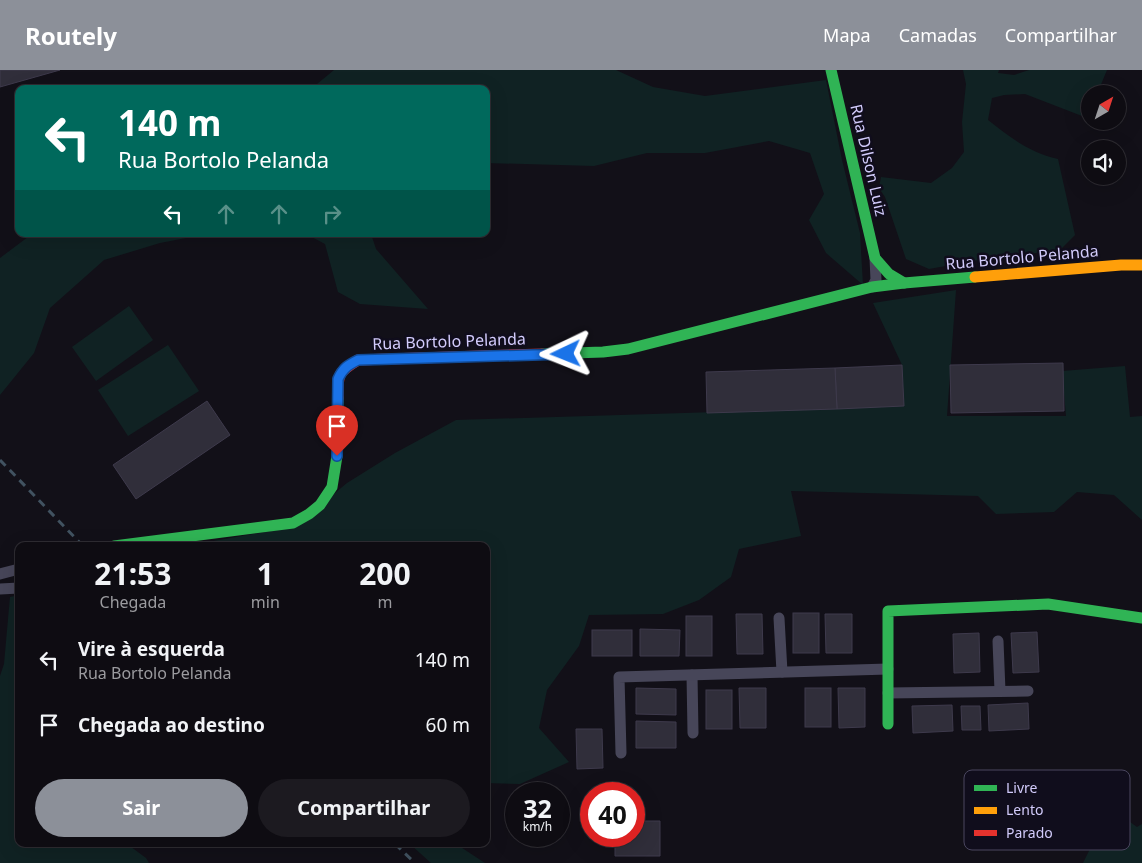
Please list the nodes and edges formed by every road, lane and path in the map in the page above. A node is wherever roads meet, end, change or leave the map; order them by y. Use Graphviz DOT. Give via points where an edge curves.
graph roads {
  1 [pos="831,70"];
  2 [pos="875,258"];
  3 [pos="1142,265"];
  4 [pos="904,284"];
  5 [pos="872,287"];
  6 [pos="146,542"];
  7 [pos="15,570"];
  8 [pos="0,574"];
  9 [pos="15,588"];
  10 [pos="0,589"];
  11 [pos="779,618"];
  12 [pos="1142,618"];
  13 [pos="998,641"];
  14 [pos="888,669"];
  15 [pos="782,672"];
  16 [pos="692,675"];
  17 [pos="1000,691"];
  18 [pos="1028,691"];
  19 [pos="888,693"];
  20 [pos="888,724"];
  21 [pos="693,733"];
  22 [pos="620,753"];
  1 -- 2 [label="street, Rua Dilson Luiz"];
  2 -- 4 [label="street"];
  2 -- 5 [label="street" via="876,280"];
  3 -- 4 [label="street, Rua Bortolo Pelanda"];
  4 -- 5 [label="street, Rua Bortolo Pelanda"];
  5 -- 6 [label="street, Rua Bortolo Pelanda" via="628,349 358,360 343,369 338,379 337,456 332,487 320,505 293,523"];
  7 -- 8 [label="street"];
  9 -- 10 [label="street"];
  11 -- 15 [label="street"];
  12 -- 14 [label="street" via="1048,604 888,611"];
  13 -- 17 [label="street"];
  14 -- 15 [label="street"];
  14 -- 19 [label="street"];
  15 -- 16 [label="street"];
  16 -- 21 [label="street"];
  16 -- 22 [label="street" via="619,677"];
  17 -- 18 [label="street"];
  17 -- 19 [label="street"];
  19 -- 20 [label="street"];
}
